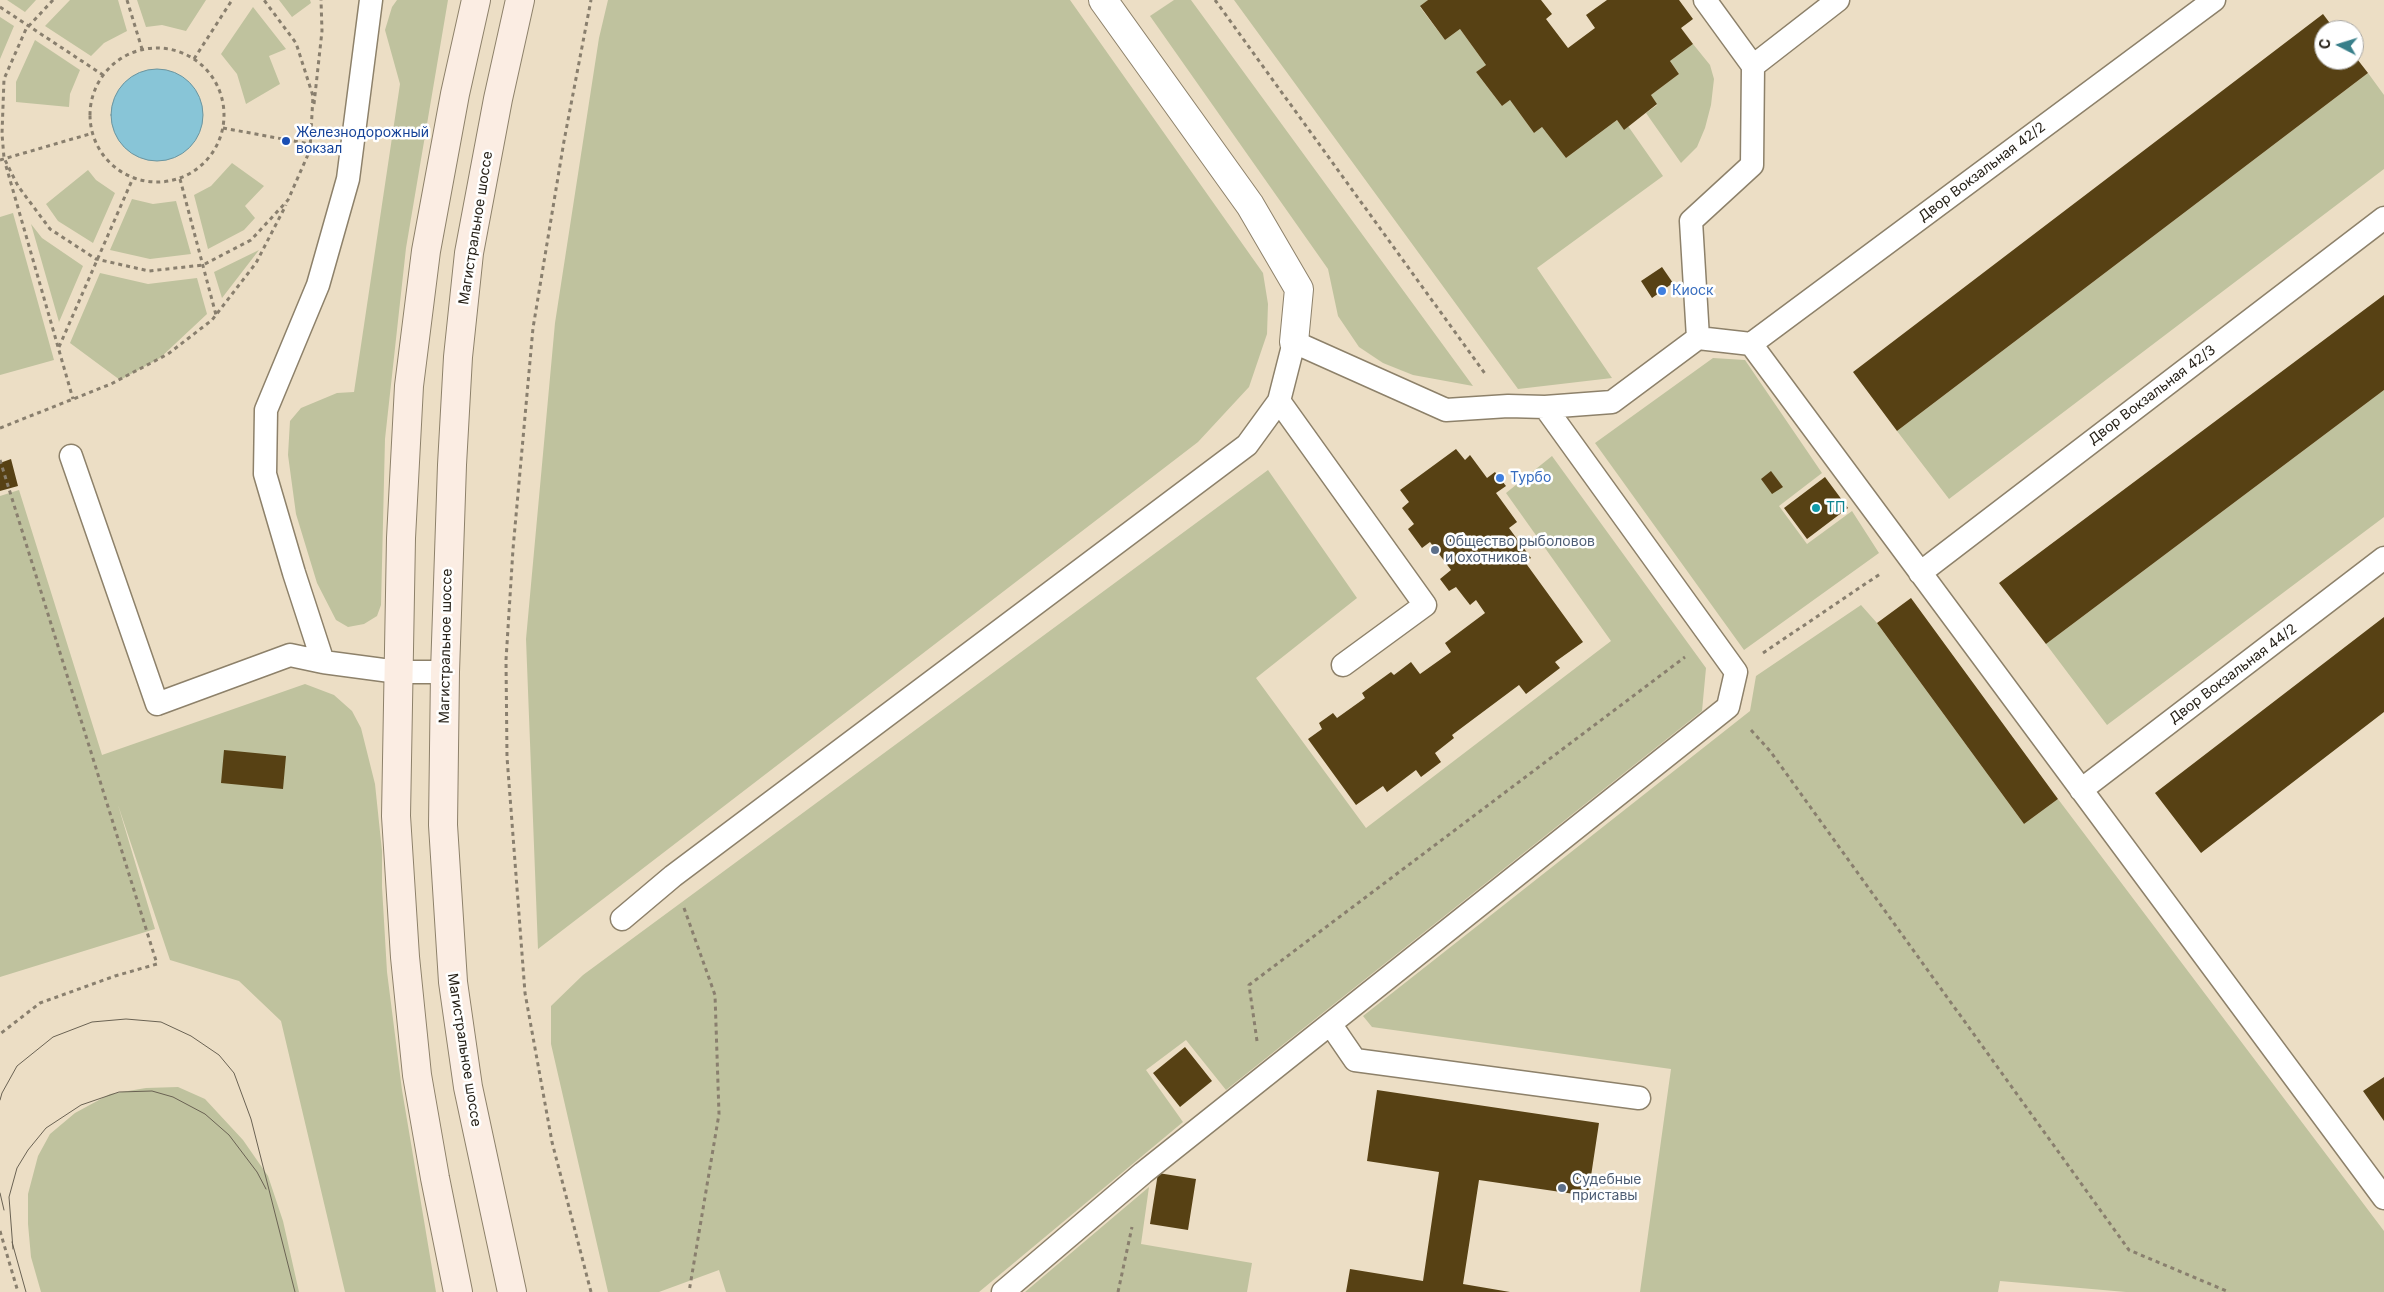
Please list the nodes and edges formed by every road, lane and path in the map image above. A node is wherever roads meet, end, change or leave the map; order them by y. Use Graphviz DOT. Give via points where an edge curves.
graph roads {
  1 [pos="53,0"];
  2 [pos="127,0"];
  3 [pos="232,0"];
  4 [pos="264,0"];
  5 [pos="321,0"];
  6 [pos="371,0"];
  7 [pos="476,0"];
  8 [pos="520,0"];
  9 [pos="591,0"];
  10 [pos="1103,0"];
  11 [pos="1215,0"];
  12 [pos="1705,0"];
  13 [pos="1838,0"];
  14 [pos="2214,0"];
  15 [pos="0,7"];
  16 [pos="29,26"];
  17 [pos="142,49"];
  18 [pos="194,59"];
  19 [pos="1752,66"];
  20 [pos="103,75"];
  21 [pos="223,128"];
  22 [pos="93,133"];
  23 [pos="0,144"];
  24 [pos="310,144"];
  25 [pos="2,159"];
  26 [pos="133,178"];
  27 [pos="180,178"];
  28 [pos="288,200"];
  29 [pos="2384,218"];
  30 [pos="97,260"];
  31 [pos="202,265"];
  32 [pos="216,316"];
  33 [pos="1698,338"];
  34 [pos="1294,342"];
  35 [pos="1751,344"];
  36 [pos="59,348"];
  37 [pos="73,399"];
  38 [pos="1279,401"];
  39 [pos="1508,406"];
  40 [pos="1545,408"];
  41 [pos="0,428"];
  42 [pos="72,456"];
  43 [pos="0,460"];
  44 [pos="2384,558"];
  45 [pos="1913,564"];
  46 [pos="1680,649"];
  47 [pos="1685,657"];
  48 [pos="323,662"];
  49 [pos="1692,664"];
  50 [pos="1344,665"];
  51 [pos="398,672"];
  52 [pos="445,672"];
  53 [pos="1736,672"];
  54 [pos="1728,707"];
  55 [pos="2082,790"];
  56 [pos="673,876"];
  57 [pos="622,920"];
  58 [pos="1331,1025"];
  59 [pos="0,1034"];
  60 [pos="1257,1042"];
  61 [pos="1639,1098"];
  62 [pos="1143,1173"];
  63 [pos="2384,1198"];
  64 [pos="0,1232"];
  65 [pos="1010,1290"];
  66 [pos="18,1292"];
  67 [pos="458,1292"];
  68 [pos="512,1292"];
  69 [pos="591,1292"];
  70 [pos="689,1292"];
  71 [pos="1118,1292"];
  72 [pos="2229,1292"];
  1 -- 16 [label="path"];
  2 -- 17 [label="path"];
  3 -- 18 [label="path"];
  4 -- 24 [label="path" via="296,43 299,52 312,96"];
  5 -- 24 [label="path" via="322,31"];
  6 -- 48 [label="lane" via="348,180 318,285 266,410 265,474"];
  7 -- 51 [label="main road" via="426,251 409,386"];
  8 -- 52 [label="main road, Магистральное шоссе" via="469,254 458,356"];
  9 -- 69 [label="path" via="533,328 506,660 506,758 525,993 552,1142"];
  10 -- 34 [label="street" via="1250,205 1299,289"];
  11 -- 39 [label="path"];
  12 -- 19 [label="lane"];
  13 -- 19 [label="lane"];
  14 -- 35 [label="lane, Двор Вокзальная 42/2"];
  15 -- 16 [label="path"];
  16 -- 20 [label="path"];
  16 -- 25 [label="path" via="4,79"];
  17 -- 18 [label="path" via="160,47 183,52"];
  17 -- 20 [label="path" via="116,60"];
  18 -- 21 [label="path" via="204,65 218,83 224,106"];
  19 -- 33 [label="lane" via="1752,165 1691,221"];
  20 -- 22 [label="path" via="90,99"];
  21 -- 24 [label="path"];
  21 -- 27 [label="path" via="214,152 198,169"];
  22 -- 25 [label="path"];
  22 -- 26 [label="path" via="97,146 111,164"];
  23 -- 25 [label="path"];
  24 -- 28 [label="path"];
  25 -- 30 [label="path" via="50,229"];
  25 -- 36 [label="path"];
  26 -- 27 [label="path" via="154,183"];
  26 -- 30 [label="path"];
  27 -- 31 [label="path"];
  28 -- 31 [label="path" via="251,240"];
  28 -- 32 [label="path" via="256,263"];
  29 -- 45 [label="lane, Двор Вокзальная 42/3"];
  30 -- 31 [label="path" via="149,271"];
  30 -- 36 [label="path"];
  31 -- 32 [label="path"];
  32 -- 37 [label="path" via="168,354 111,384"];
  33 -- 35 [label="lane"];
  33 -- 40 [label="lane" via="1612,402"];
  34 -- 38 [label="lane"];
  34 -- 39 [label="lane" via="1446,410"];
  35 -- 45 [label="lane"];
  36 -- 37 [label="path"];
  37 -- 41 [label="path"];
  38 -- 50 [label="lane" via="1425,606"];
  38 -- 56 [label="lane" via="1247,445"];
  39 -- 40 [label="lane"];
  40 -- 53 [label="lane"];
  42 -- 48 [label="lane" via="156,704 290,655"];
  43 -- 59 [label="path" via="157,964 40,1003"];
  44 -- 55 [label="lane, Двор Вокзальная 44/2"];
  45 -- 53 [label="path"];
  45 -- 55 [label="lane"];
  46 -- 47 [label="path"];
  47 -- 49 [label="path"];
  47 -- 60 [label="path" via="1249,986"];
  48 -- 51 [label="lane"];
  51 -- 52 [label="lane"];
  51 -- 67 [label="main road" via="396,816 405,957 417,1075"];
  52 -- 68 [label="main road, Магистральное шоссе" via="443,825 453,982 468,1087"];
  53 -- 54 [label="lane"];
  54 -- 58 [label="lane"];
  54 -- 72 [label="path" via="1770,751 2129,1250"];
  55 -- 63 [label="lane"];
  56 -- 57 [label="lane"];
  56 -- 70 [label="path" via="715,995 719,1114"];
  58 -- 61 [label="lane" via="1355,1060"];
  58 -- 62 [label="lane"];
  62 -- 65 [label="lane"];
  62 -- 71 [label="path"];
  64 -- 66 [label="path"];
}
